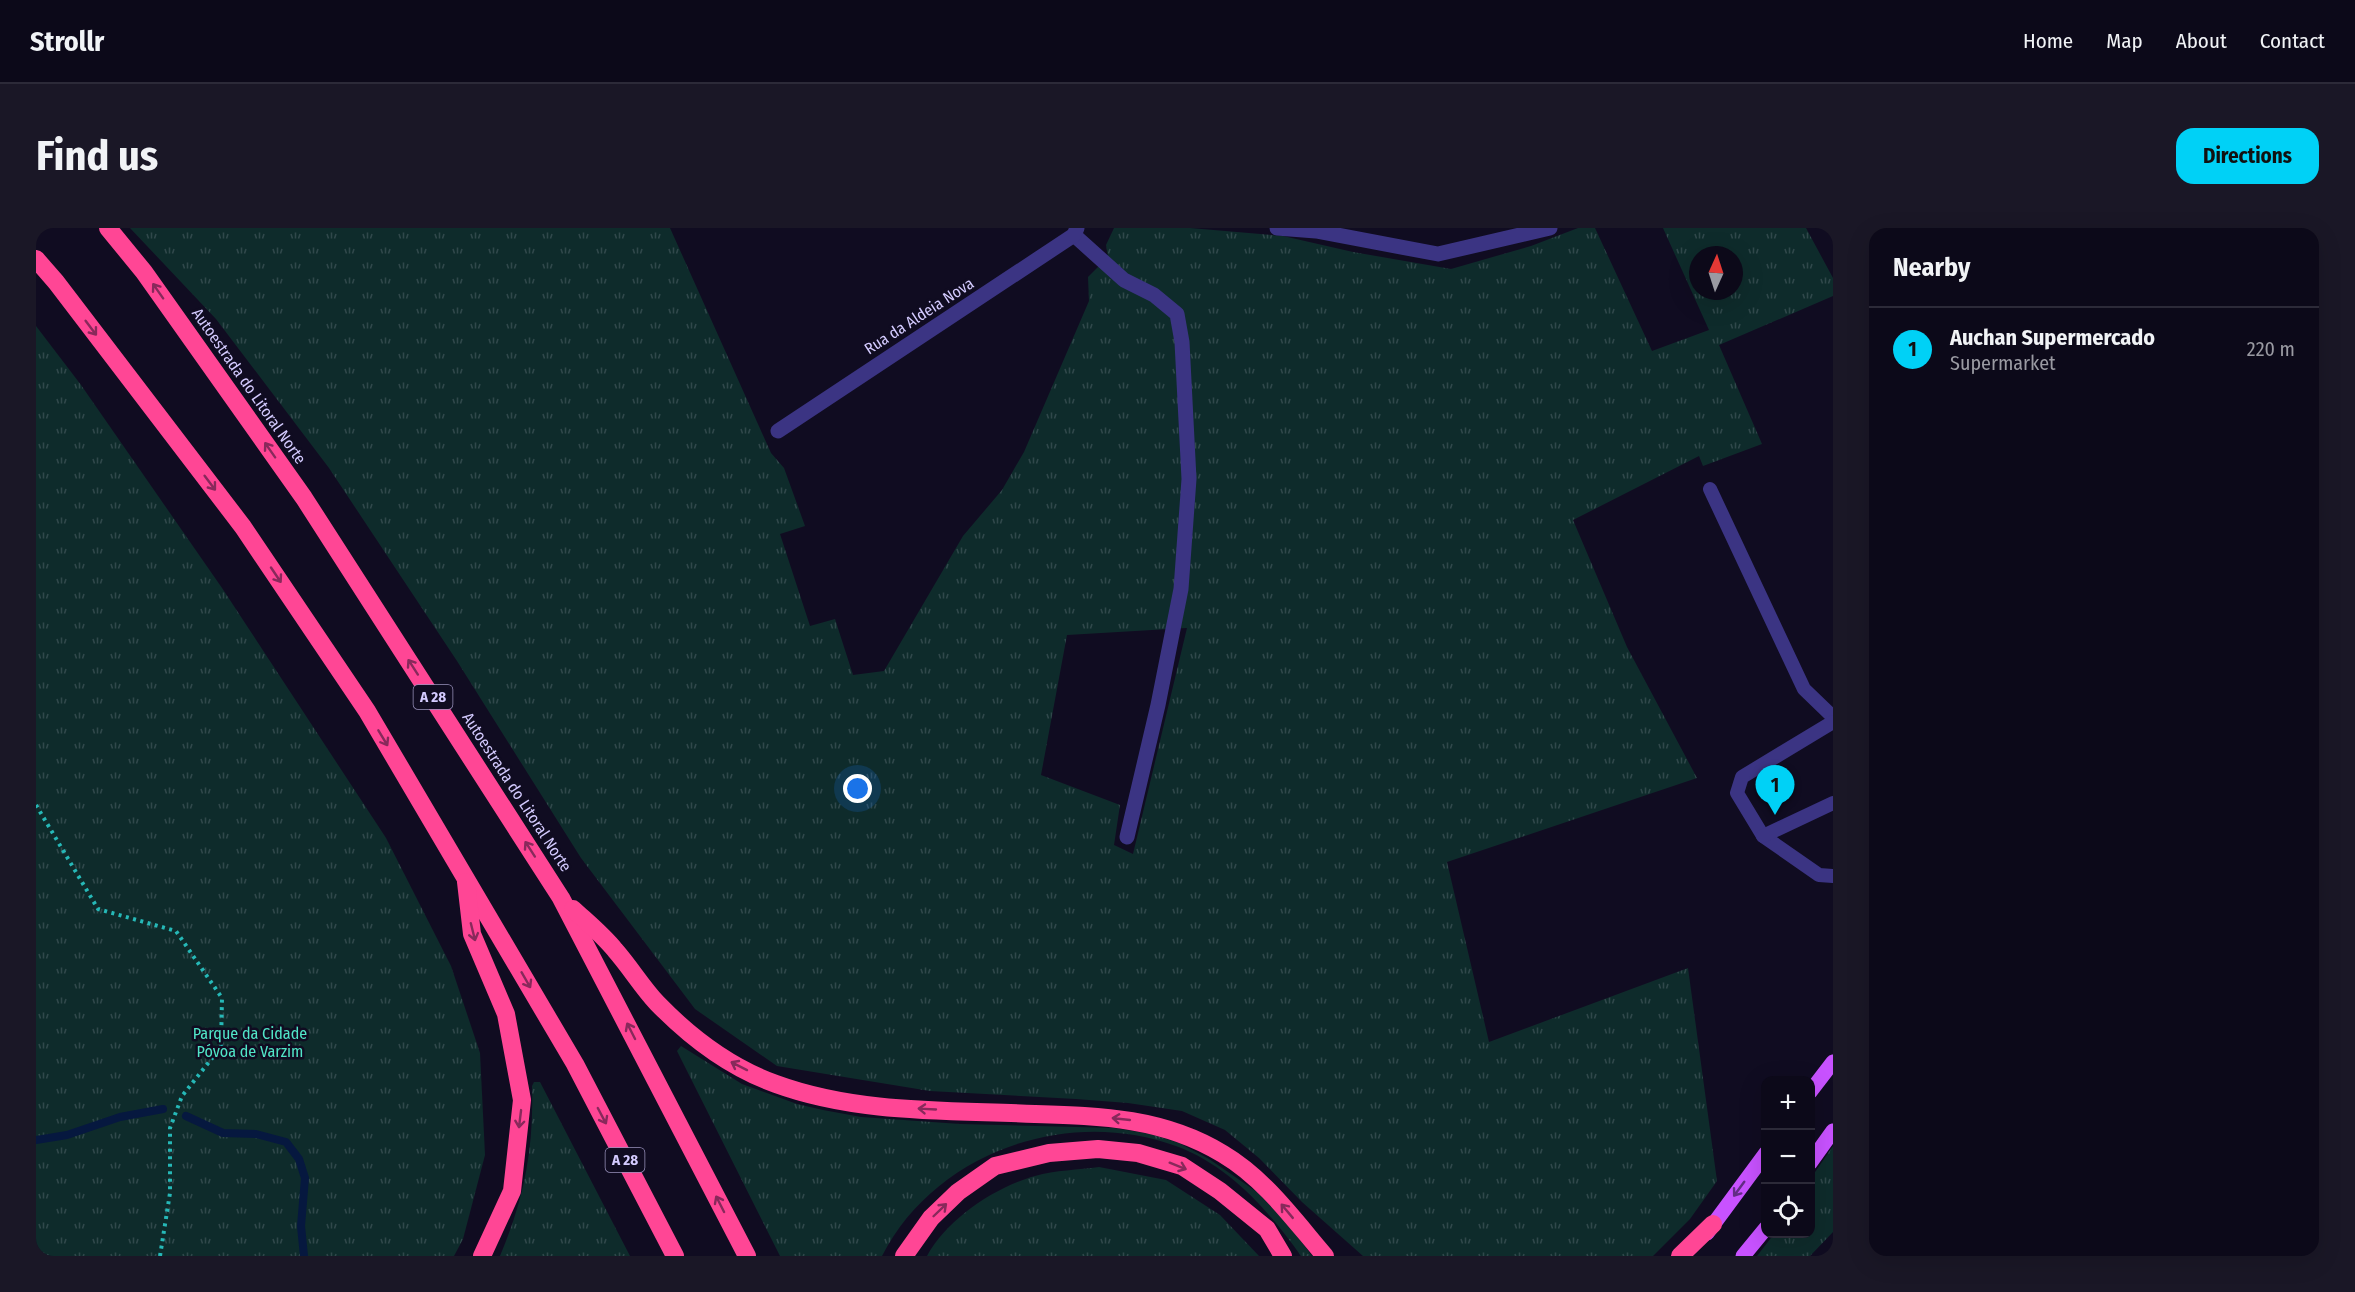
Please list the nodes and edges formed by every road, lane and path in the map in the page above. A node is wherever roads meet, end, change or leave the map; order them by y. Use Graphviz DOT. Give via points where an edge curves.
graph roads {
  1 [pos="108,228"];
  2 [pos="1277,228"];
  3 [pos="1550,228"];
  4 [pos="1076,232"];
  5 [pos="36,259"];
  6 [pos="778,431"];
  7 [pos="1710,489"];
  8 [pos="1833,720"];
  9 [pos="1833,803"];
  10 [pos="36,805"];
  11 [pos="1762,836"];
  12 [pos="1127,837"];
  13 [pos="465,874"];
  14 [pos="1833,876"];
  15 [pos="561,898"];
  16 [pos="1833,1062"];
  17 [pos="1815,1085"];
  18 [pos="1833,1131"];
  19 [pos="1815,1156"];
  20 [pos="1761,1160"];
  21 [pos="1713,1224"];
  22 [pos="1761,1234"];
  23 [pos="160,1256"];
  24 [pos="482,1256"];
  25 [pos="675,1256"];
  26 [pos="747,1256"];
  27 [pos="904,1256"];
  28 [pos="1282,1256"];
  29 [pos="1325,1256"];
  30 [pos="1680,1256"];
  31 [pos="1692,1256"];
  32 [pos="1743,1256"];
  15 -- 1 [label="highway, Autoestrada do Litoral Norte / A 28, one-way" via="304,498 144,272"];
  2 -- 3 [label="street" via="1316,231 1437,254"];
  4 -- 6 [label="street, Rua da Aldeia Nova"];
  4 -- 12 [label="street" via="1124,280 1177,314 1182,342 1189,479 1181,589"];
  5 -- 13 [label="highway, A 28, one-way" via="243,527 367,711"];
  7 -- 8 [label="lane" via="1804,688"];
  8 -- 11 [label="lane" via="1742,777 1737,793"];
  9 -- 11 [label="lane"];
  10 -- 23 [label="path" via="98,909 176,931 222,998 221,1047 182,1096 170,1128 171,1193"];
  11 -- 14 [label="lane" via="1819,875"];
  13 -- 24 [label="highway, one-way" via="472,934 506,1014 522,1100 512,1191"];
  13 -- 25 [label="highway, A 28, one-way" via="575,1064"];
  26 -- 15 [label="highway, Autoestrada do Litoral Norte / A 28, one-way"];
  29 -- 15 [label="highway, one-way" via="1267,1188 1225,1154 1184,1133 1140,1121 1082,1115 873,1106 830,1100 774,1084 710,1051 656,1002 614,948"];
  16 -- 17 [label="main road"];
  18 -- 19 [label="main road"];
  20 -- 21 [label="main road, one-way"];
  21 -- 30 [label="highway"];
  21 -- 31 [label="main road"];
  22 -- 32 [label="main road"];
  27 -- 28 [label="highway, one-way" via="958,1192 995,1166 1049,1153 1098,1149 1138,1153 1182,1166 1267,1228"];
}
